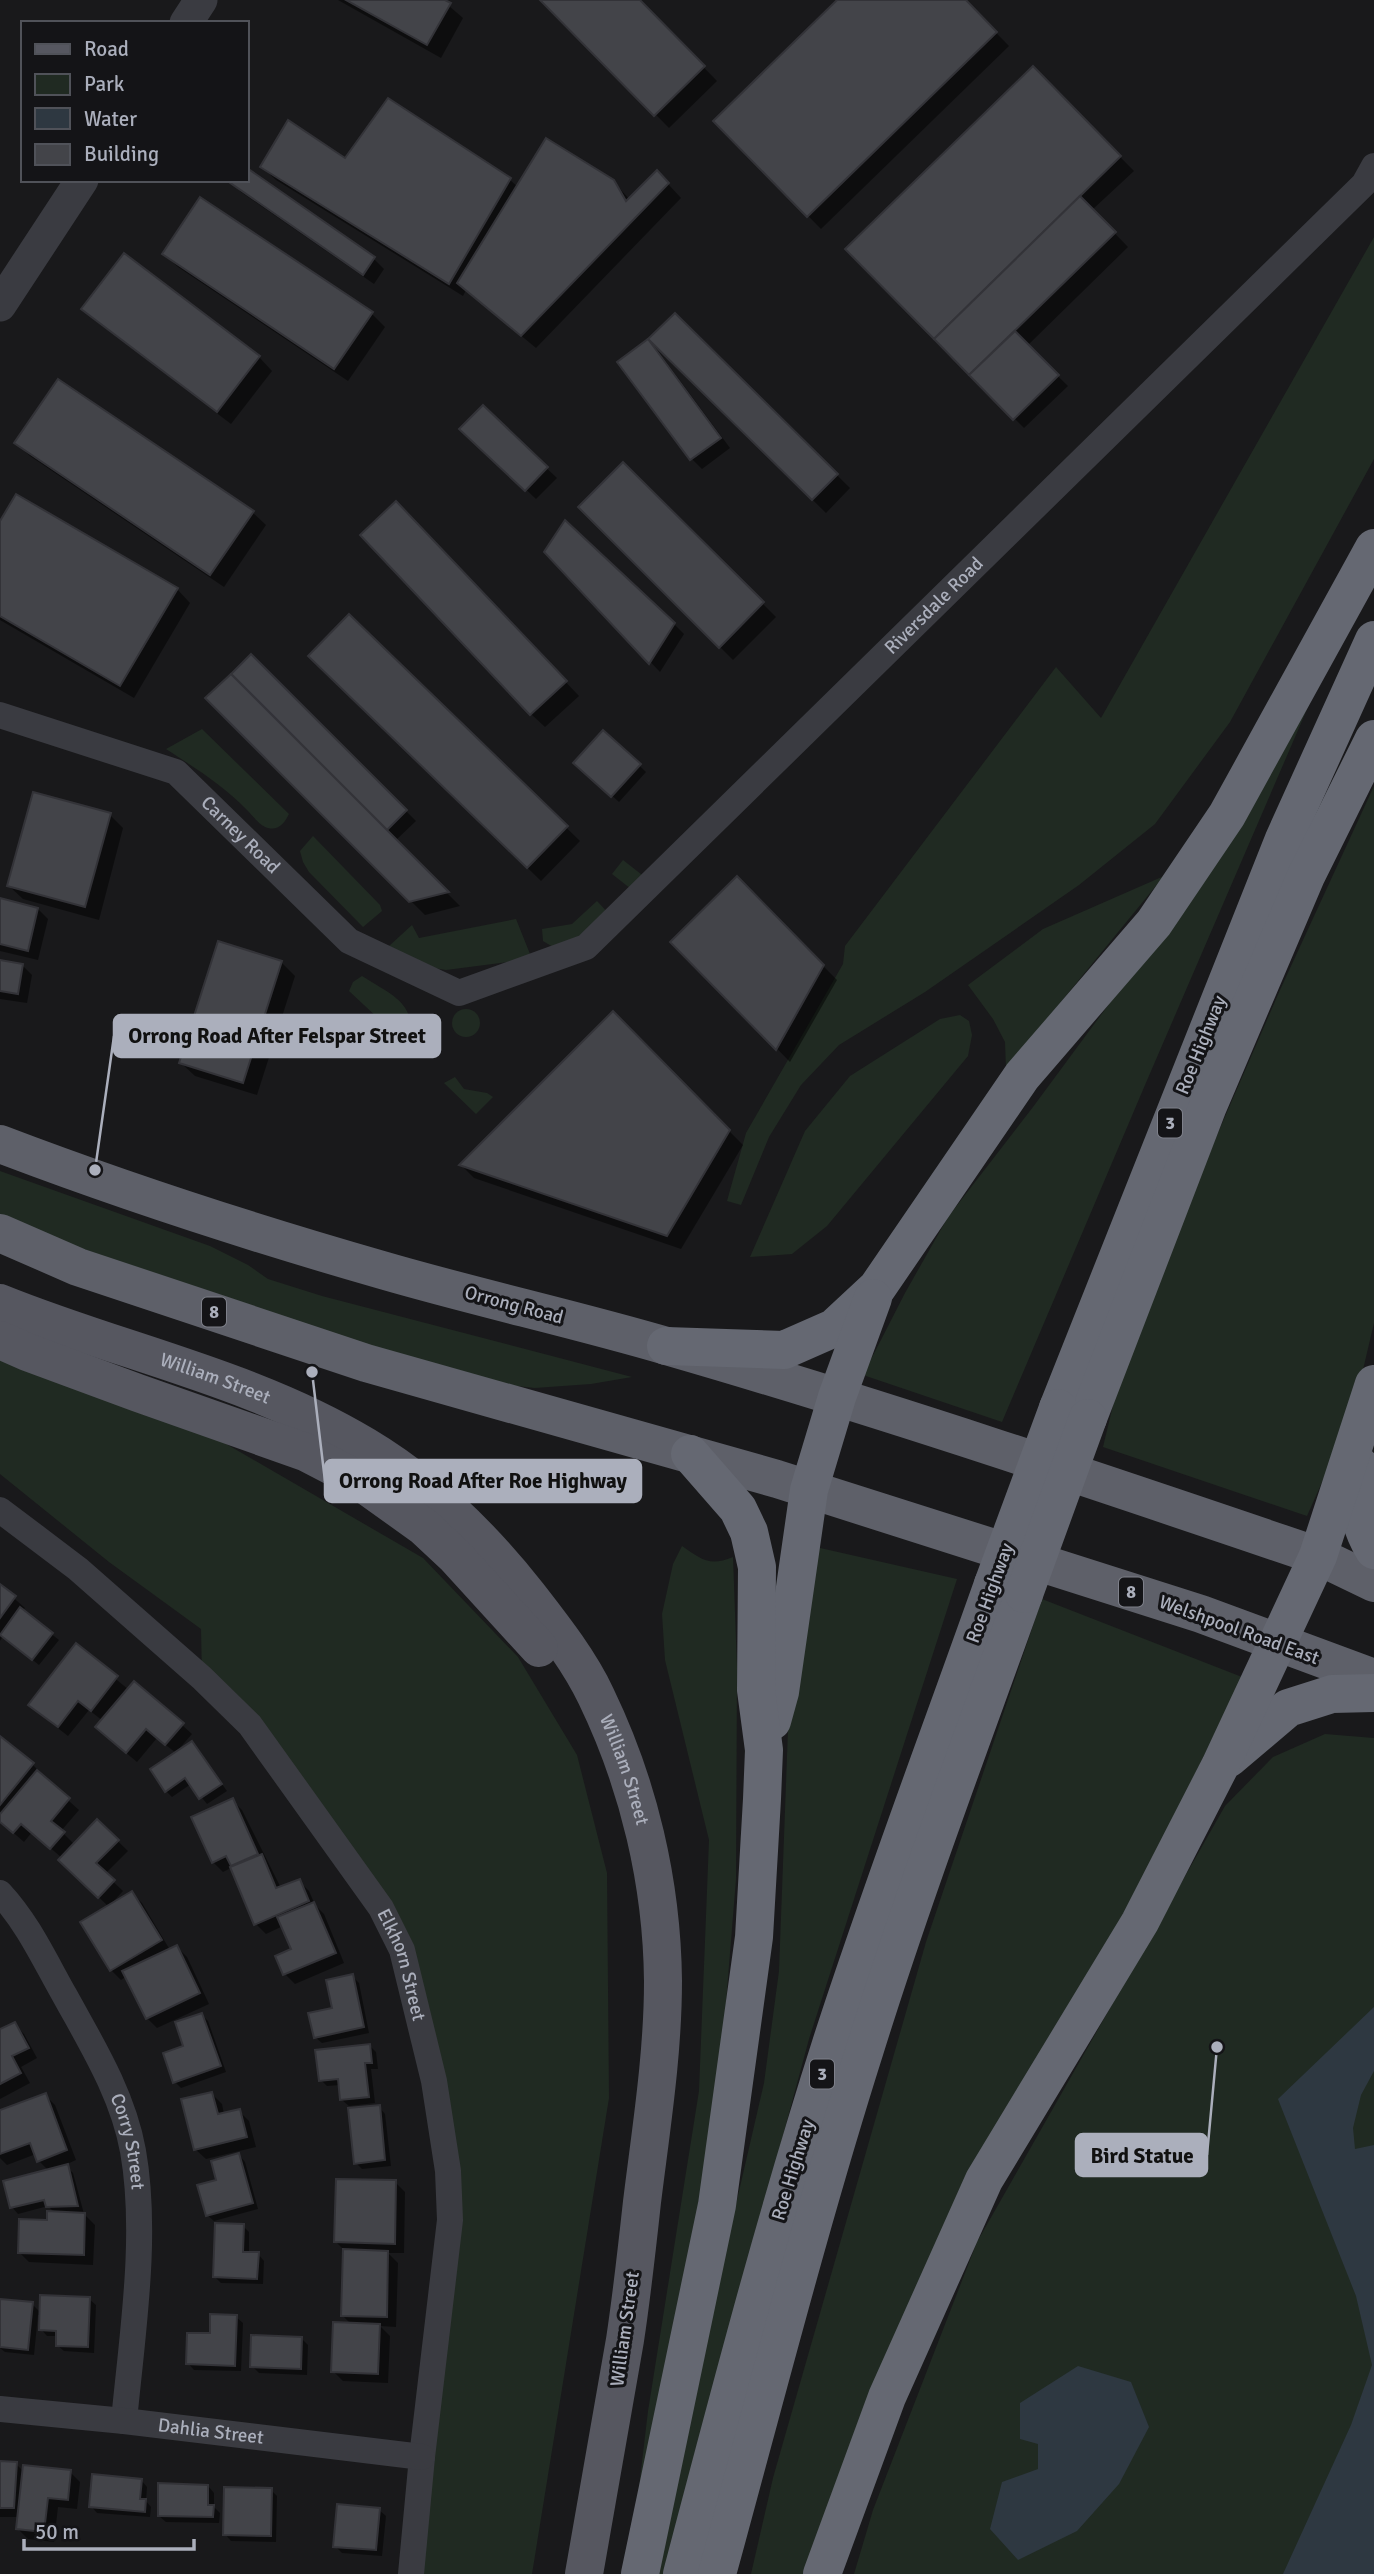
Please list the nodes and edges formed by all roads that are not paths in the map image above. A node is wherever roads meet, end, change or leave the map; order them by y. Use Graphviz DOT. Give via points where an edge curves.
graph roads {
  1 [pos="201,0"];
  2 [pos="187,21"];
  3 [pos="1374,166"];
  4 [pos="81,182"];
  5 [pos="0,305"];
  6 [pos="1374,548"];
  7 [pos="1374,640"];
  8 [pos="0,715"];
  9 [pos="1374,739"];
  10 [pos="460,993"];
  11 [pos="0,1143"];
  12 [pos="0,1233"];
  13 [pos="877,1288"];
  14 [pos="0,1303"];
  15 [pos="0,1340"];
  16 [pos="666,1346"];
  17 [pos="1374,1384"];
  18 [pos="837,1396"];
  19 [pos="1374,1401"];
  20 [pos="1073,1413"];
  21 [pos="690,1454"];
  22 [pos="809,1490"];
  23 [pos="0,1510"];
  24 [pos="1374,1550"];
  25 [pos="1318,1556"];
  26 [pos="1374,1583"];
  27 [pos="1009,1589"];
  28 [pos="1278,1642"];
  29 [pos="1374,1678"];
  30 [pos="1374,1693"];
  31 [pos="764,1749"];
  32 [pos="1220,1766"];
  33 [pos="0,1893"];
  34 [pos="0,2409"];
  35 [pos="124,2421"];
  36 [pos="422,2457"];
  37 [pos="411,2574"];
  38 [pos="559,2574"];
  39 [pos="584,2574"];
  40 [pos="640,2574"];
  41 [pos="682,2574"];
  42 [pos="717,2574"];
  43 [pos="822,2574"];
  1 -- 2 [label="street"];
  3 -- 10 [label="street, Riversdale Road" via="1364,184 586,947"];
  4 -- 5 [label="street"];
  6 -- 13 [label="highway" via="1227,815 1154,923 1022,1076"];
  7 -- 20 [label="highway, Roe Highway / 3" via="1284,839"];
  8 -- 10 [label="street, Carney Road" via="176,772 349,942"];
  9 -- 20 [label="highway, Roe Highway / 3" via="1306,876"];
  11 -- 16 [label="highway, Orrong Road" via="209,1219"];
  12 -- 21 [label="highway, 8" via="78,1267 366,1363"];
  13 -- 16 [label="highway" via="834,1328 784,1350"];
  13 -- 18 [label="highway"];
  14 -- 39 [label="main road, William Street" via="260,1393 368,1447 438,1500 504,1564 596,1694 627,1771 647,1838 660,1916 663,1983 657,2078 626,2336"];
  15 -- 38 [label="main road, William Street" via="305,1452 358,1479 424,1528 536,1643 572,1705 606,1780 634,1916 638,1983 635,2074 601,2336"];
  16 -- 18 [label="highway, Orrong Road"];
  17 -- 25 [label="highway"];
  18 -- 22 [label="highway"];
  18 -- 25 [label="highway, Orrong Road"];
  19 -- 24 [label="highway" via="1356,1489 1358,1518"];
  20 -- 27 [label="highway, Roe Highway / 3, bridge"];
  21 -- 22 [label="highway, 8"];
  21 -- 31 [label="highway" via="738,1509 749,1532 757,1567 756,1690"];
  22 -- 28 [label="highway, Welshpool Road East / 8"];
  22 -- 31 [label="highway" via="780,1692"];
  23 -- 36 [label="street, Elkhorn Street" via="78,1569 250,1725 381,1908 402,1950 434,2081 450,2207"];
  25 -- 26 [label="highway"];
  25 -- 28 [label="highway"];
  27 -- 41 [label="highway, Roe Highway / 3" via="881,1893 764,2264"];
  27 -- 42 [label="highway, Roe Highway / 3" via="864,2049"];
  28 -- 29 [label="highway, Welshpool Road East / 8"];
  28 -- 32 [label="highway"];
  30 -- 32 [label="highway" via="1332,1694 1288,1708"];
  31 -- 40 [label="highway" via="754,1937 719,2192"];
  32 -- 43 [label="highway" via="1140,1922 984,2180 887,2397"];
  33 -- 35 [label="street, Corry Street" via="27,1928 99,2056 133,2150 138,2258"];
  34 -- 35 [label="street, Dahlia Street"];
  35 -- 36 [label="street, Dahlia Street"];
  36 -- 37 [label="street, Elkhorn Street"];
}
